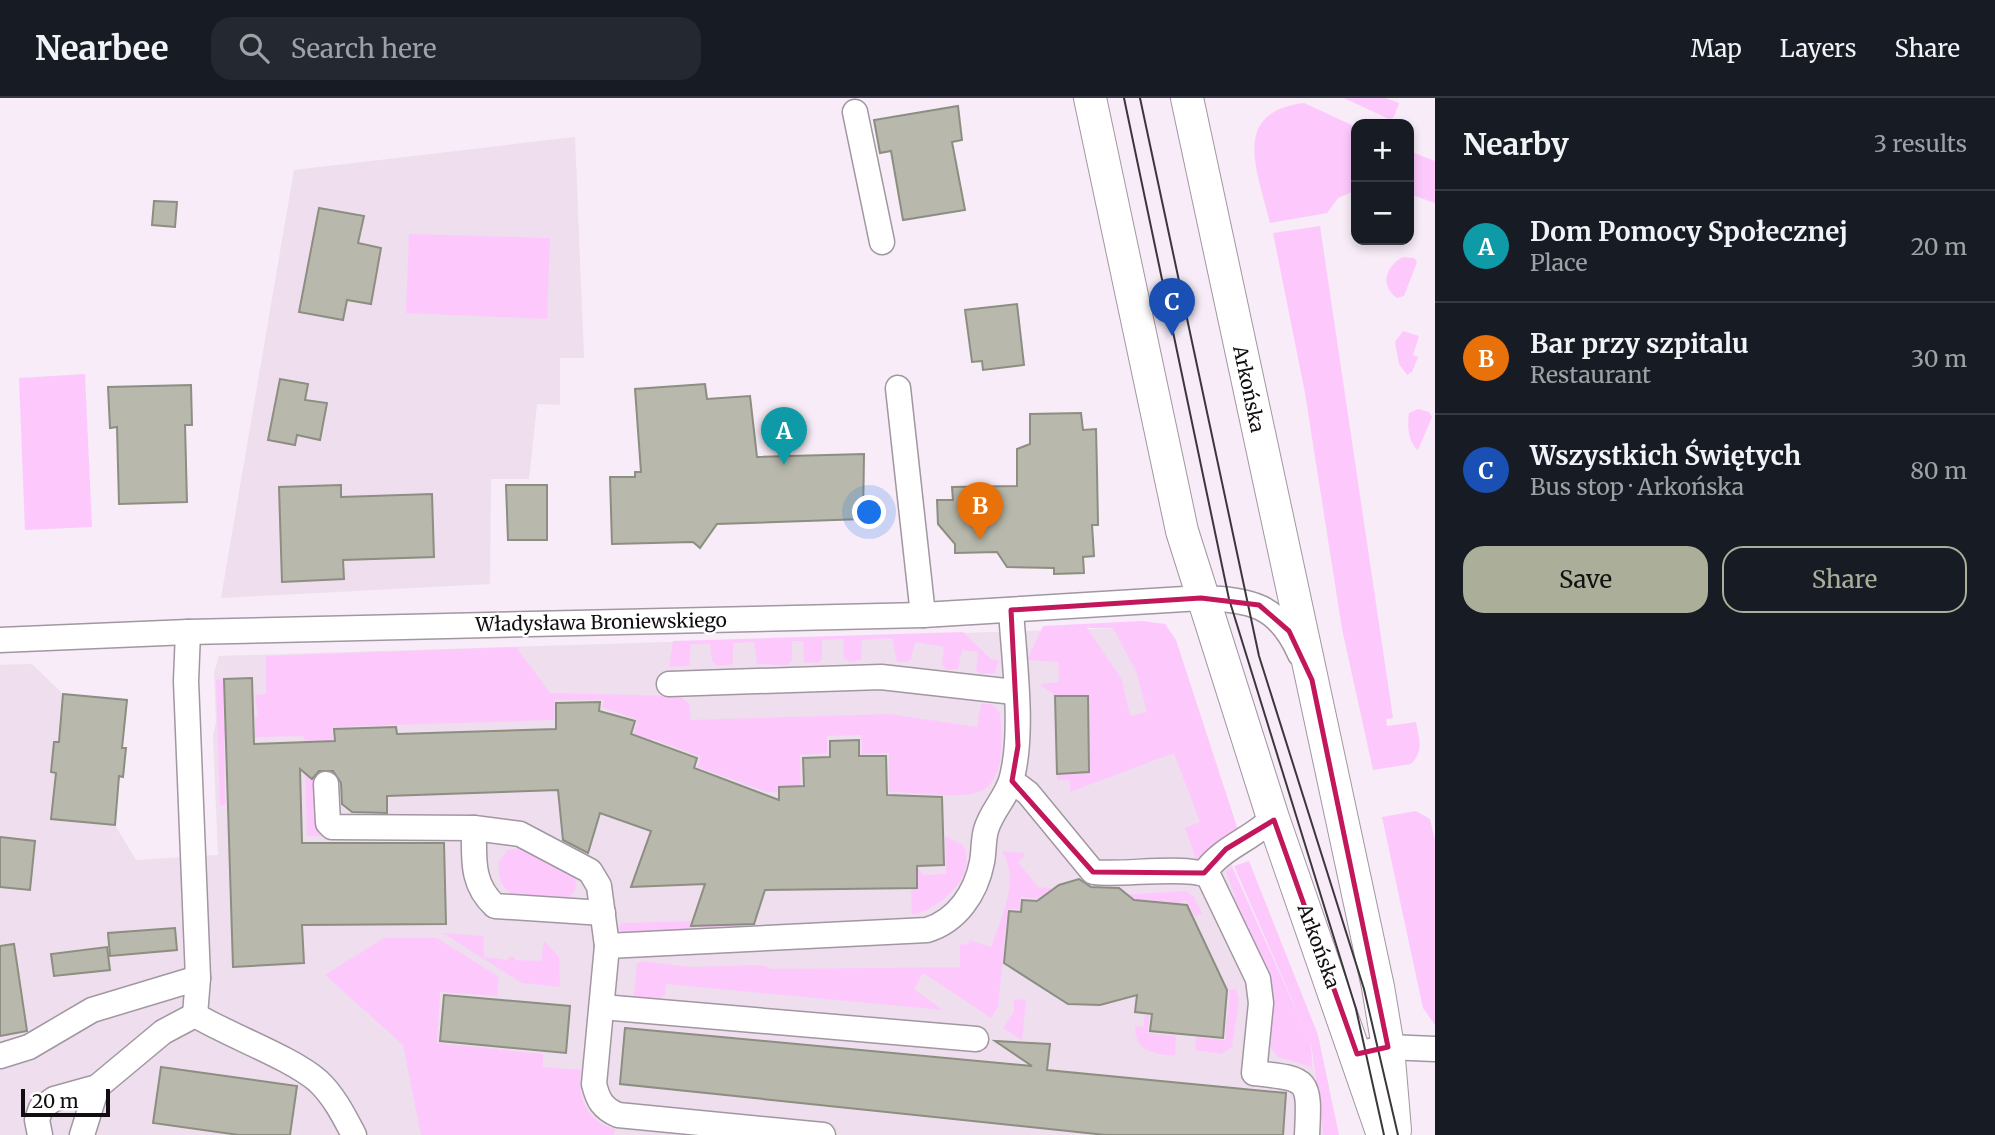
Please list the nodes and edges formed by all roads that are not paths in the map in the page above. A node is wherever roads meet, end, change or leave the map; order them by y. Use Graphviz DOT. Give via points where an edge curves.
graph roads {
  1 [pos="1090,98"];
  2 [pos="1187,98"];
  3 [pos="855,113"];
  4 [pos="882,243"];
  5 [pos="898,388"];
  6 [pos="1201,598"];
  7 [pos="1011,610"];
  8 [pos="923,615"];
  9 [pos="188,632"];
  10 [pos="0,640"];
  11 [pos="1312,680"];
  12 [pos="669,684"];
  13 [pos="1014,692"];
  14 [pos="1012,781"];
  15 [pos="326,785"];
  16 [pos="1273,818"];
  17 [pos="474,828"];
  18 [pos="1204,873"];
  19 [pos="603,913"];
  20 [pos="607,946"];
  21 [pos="198,978"];
  22 [pos="602,1007"];
  23 [pos="195,1015"];
  24 [pos="976,1039"];
  25 [pos="1388,1047"];
  26 [pos="1435,1049"];
  27 [pos="1357,1054"];
  28 [pos="0,1056"];
  29 [pos="97,1087"];
  30 [pos="40,1135"];
  31 [pos="82,1135"];
  32 [pos="354,1135"];
  33 [pos="823,1135"];
  34 [pos="1307,1135"];
  35 [pos="1383,1135"];
  36 [pos="1395,1135"];
  1 -- 6 [label="street, Arkońska" via="1165,458"];
  2 -- 11 [label="street, Arkońska"];
  3 -- 4 [label="street"];
  5 -- 8 [label="street"];
  6 -- 7 [label="street, Władysława Broniewskiego"];
  6 -- 11 [label="street, Arkońska" via="1242,600 1268,610 1289,631"];
  6 -- 16 [label="street, Arkońska"];
  7 -- 8 [label="street, Władysława Broniewskiego"];
  7 -- 13 [label="street"];
  8 -- 9 [label="street, Władysława Broniewskiego"];
  9 -- 10 [label="street, Władysława Broniewskiego"];
  9 -- 21 [label="street"];
  11 -- 25 [label="street, Arkońska"];
  12 -- 13 [label="street" via="881,677"];
  13 -- 14 [label="street" via="1018,746"];
  14 -- 18 [label="street" via="1028,793 1093,872 1117,875 1195,869"];
  14 -- 20 [label="street" via="990,816 981,864 968,898 937,927"];
  15 -- 17 [label="street" via="328,823 339,829"];
  16 -- 18 [label="street" via="1248,840 1226,849"];
  16 -- 27 [label="street, Arkońska"];
  17 -- 19 [label="street" via="520,834 579,863 599,886"];
  17 -- 19 [label="street" via="476,881 482,895 495,906"];
  18 -- 34 [label="street" via="1216,886 1258,979 1261,1003 1254,1073 1295,1078 1304,1085 1309,1098"];
  19 -- 20 [label="street"];
  20 -- 22 [label="street"];
  21 -- 23 [label="street"];
  21 -- 28 [label="street" via="92,1010 29,1046"];
  22 -- 24 [label="street"];
  22 -- 33 [label="street" via="594,1084 598,1101 608,1111"];
  23 -- 29 [label="street" via="163,1032"];
  23 -- 32 [label="street" via="317,1081"];
  25 -- 26 [label="street"];
  25 -- 27 [label="street"];
  25 -- 36 [label="street, Arkońska"];
  27 -- 35 [label="street, Arkońska"];
  29 -- 30 [label="street" via="54,1099 41,1108 37,1120"];
  29 -- 31 [label="street"];
}
